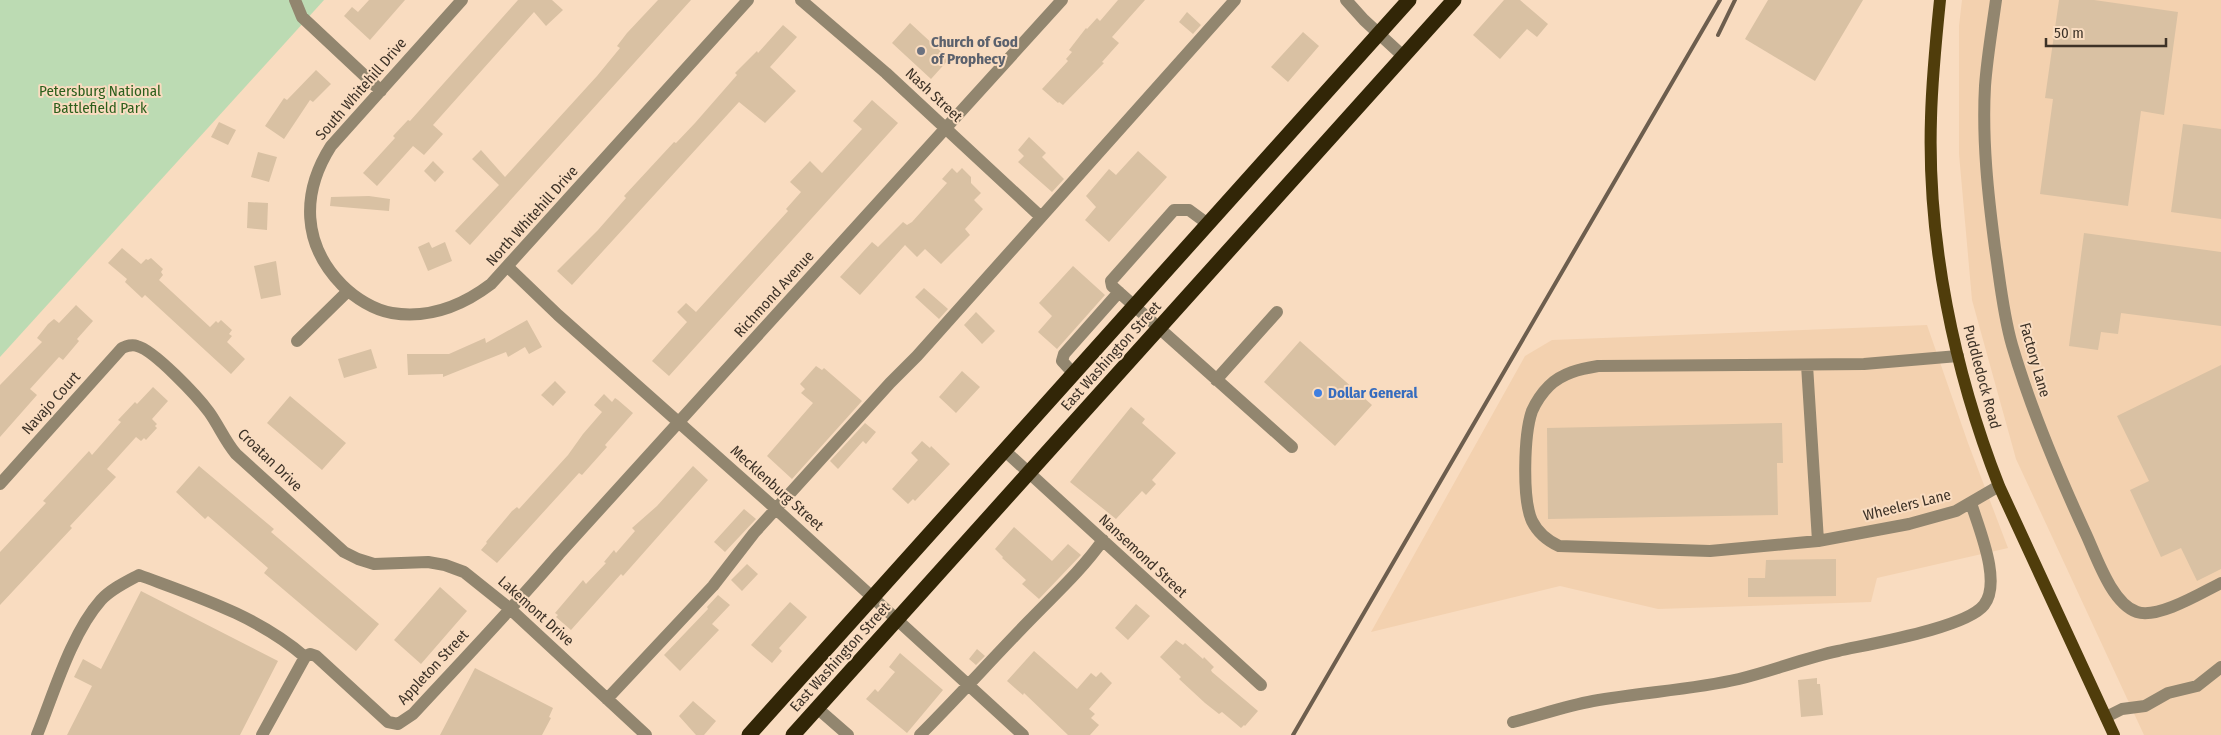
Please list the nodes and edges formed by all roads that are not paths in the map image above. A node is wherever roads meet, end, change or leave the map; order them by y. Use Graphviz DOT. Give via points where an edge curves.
graph roads {
  1 [pos="295,0"];
  2 [pos="462,0"];
  3 [pos="748,0"];
  4 [pos="801,0"];
  5 [pos="1062,0"];
  6 [pos="1235,0"];
  7 [pos="1346,0"];
  8 [pos="1409,0"];
  9 [pos="1454,0"];
  10 [pos="1940,0"];
  11 [pos="1996,0"];
  12 [pos="1379,33"];
  13 [pos="1403,56"];
  14 [pos="381,90"];
  15 [pos="945,127"];
  16 [pos="1041,217"];
  17 [pos="1208,224"];
  18 [pos="508,267"];
  19 [pos="348,291"];
  20 [pos="1119,292"];
  21 [pos="1135,305"];
  22 [pos="1277,312"];
  23 [pos="1160,328"];
  24 [pos="297,341"];
  25 [pos="1958,356"];
  26 [pos="107,365"];
  27 [pos="1807,365"];
  28 [pos="1073,374"];
  29 [pos="1216,380"];
  30 [pos="679,422"];
  31 [pos="1292,447"];
  32 [pos="1004,450"];
  33 [pos="1029,473"];
  34 [pos="0,484"];
  35 [pos="1999,486"];
  36 [pos="1972,503"];
  37 [pos="776,510"];
  38 [pos="1103,540"];
  39 [pos="1818,541"];
  40 [pos="380,564"];
  41 [pos="2221,583"];
  42 [pos="872,597"];
  43 [pos="509,608"];
  44 [pos="896,620"];
  45 [pos="305,657"];
  46 [pos="2221,668"];
  47 [pos="1261,685"];
  48 [pos="968,687"];
  49 [pos="607,699"];
  50 [pos="817,708"];
  51 [pos="2106,717"];
  52 [pos="1513,722"];
  53 [pos="37,735"];
  54 [pos="262,735"];
  55 [pos="646,735"];
  56 [pos="749,735"];
  57 [pos="793,735"];
  58 [pos="848,735"];
  59 [pos="920,735"];
  60 [pos="1023,735"];
  61 [pos="2114,735"];
  1 -- 14 [label="street" via="302,17"];
  2 -- 14 [label="street, South Whitehill Drive"];
  3 -- 18 [label="street, North Whitehill Drive"];
  4 -- 15 [label="street, Nash Street"];
  5 -- 15 [label="street, Richmond Avenue"];
  6 -- 16 [label="street"];
  7 -- 12 [label="street"];
  8 -- 12 [label="highway, East Washington Street"];
  9 -- 13 [label="highway, East Washington Street"];
  10 -- 25 [label="main road, Puddledock Road" via="1931,119 1932,172 1946,298"];
  11 -- 41 [label="street, Factory Lane" via="1985,87 1987,176 2002,295 2012,343 2035,416 2071,502 2118,599 2138,613 2147,614 2164,610"];
  12 -- 13 [label="street"];
  12 -- 17 [label="highway, East Washington Street"];
  13 -- 23 [label="highway, East Washington Street"];
  14 -- 19 [label="street, South Whitehill Drive" via="331,146 320,163 311,197 314,241 334,277"];
  15 -- 16 [label="street, Nash Street"];
  15 -- 30 [label="street, Richmond Avenue"];
  16 -- 37 [label="street"];
  17 -- 20 [label="street" via="1189,210 1174,210 1111,281"];
  17 -- 21 [label="highway, East Washington Street"];
  18 -- 19 [label="street, North Whitehill Drive" via="472,299 435,312 391,313 365,303"];
  18 -- 30 [label="street, Mecklenburg Street"];
  19 -- 24 [label="street"];
  20 -- 21 [label="street"];
  20 -- 28 [label="street" via="1064,354 1062,361"];
  21 -- 23 [label="street"];
  21 -- 28 [label="highway, East Washington Street"];
  22 -- 29 [label="street"];
  23 -- 29 [label="street"];
  23 -- 33 [label="highway, East Washington Street"];
  25 -- 27 [label="street, Wheelers Lane"];
  25 -- 35 [label="main road, Puddledock Road" via="1984,447"];
  26 -- 34 [label="street, Navajo Court"];
  26 -- 40 [label="street, Croatan Drive" via="122,348 130,345 142,348 195,394 225,442 258,474 344,552"];
  27 -- 39 [label="street"];
  27 -- 39 [label="street, Wheelers Lane" via="1598,366 1566,374 1550,385 1532,411 1528,427 1526,502 1540,533 1559,546 1710,551"];
  28 -- 32 [label="highway, East Washington Street"];
  29 -- 31 [label="street"];
  30 -- 37 [label="street, Mecklenburg Street"];
  30 -- 43 [label="street, Richmond Avenue"];
  32 -- 33 [label="street, Nansemond Street"];
  32 -- 42 [label="highway, East Washington Street"];
  33 -- 38 [label="street, Nansemond Street"];
  33 -- 44 [label="highway, East Washington Street"];
  35 -- 36 [label="street, Wheelers Lane"];
  35 -- 51 [label="main road, Puddledock Road"];
  36 -- 39 [label="street, Wheelers Lane" via="1956,511 1909,524"];
  36 -- 52 [label="street" via="1992,582 1990,596 1976,613 1911,634 1740,679 1594,701"];
  37 -- 42 [label="street, Mecklenburg Street"];
  37 -- 49 [label="street" via="713,586"];
  38 -- 47 [label="street, Nansemond Street"];
  38 -- 48 [label="street" via="1077,574 1028,621"];
  40 -- 43 [label="street, Lakemont Drive" via="407,561 445,565 472,577"];
  42 -- 44 [label="street, Mecklenburg Street"];
  42 -- 56 [label="highway, East Washington Street"];
  43 -- 45 [label="street, Appleton Street" via="413,714 398,724 388,722 316,656 310,654"];
  43 -- 49 [label="street, Lakemont Drive"];
  44 -- 48 [label="street, Mecklenburg Street"];
  44 -- 50 [label="highway, East Washington Street"];
  45 -- 53 [label="street" via="285,639 253,620 139,575 120,584 102,599 82,627"];
  45 -- 54 [label="street"];
  46 -- 51 [label="street" via="2197,686 2168,693 2145,706 2122,709"];
  48 -- 59 [label="street"];
  48 -- 60 [label="street, Mecklenburg Street"];
  49 -- 55 [label="street, Lakemont Drive"];
  50 -- 57 [label="highway, East Washington Street"];
  50 -- 58 [label="street"];
  51 -- 61 [label="main road, Puddledock Road"];
}
